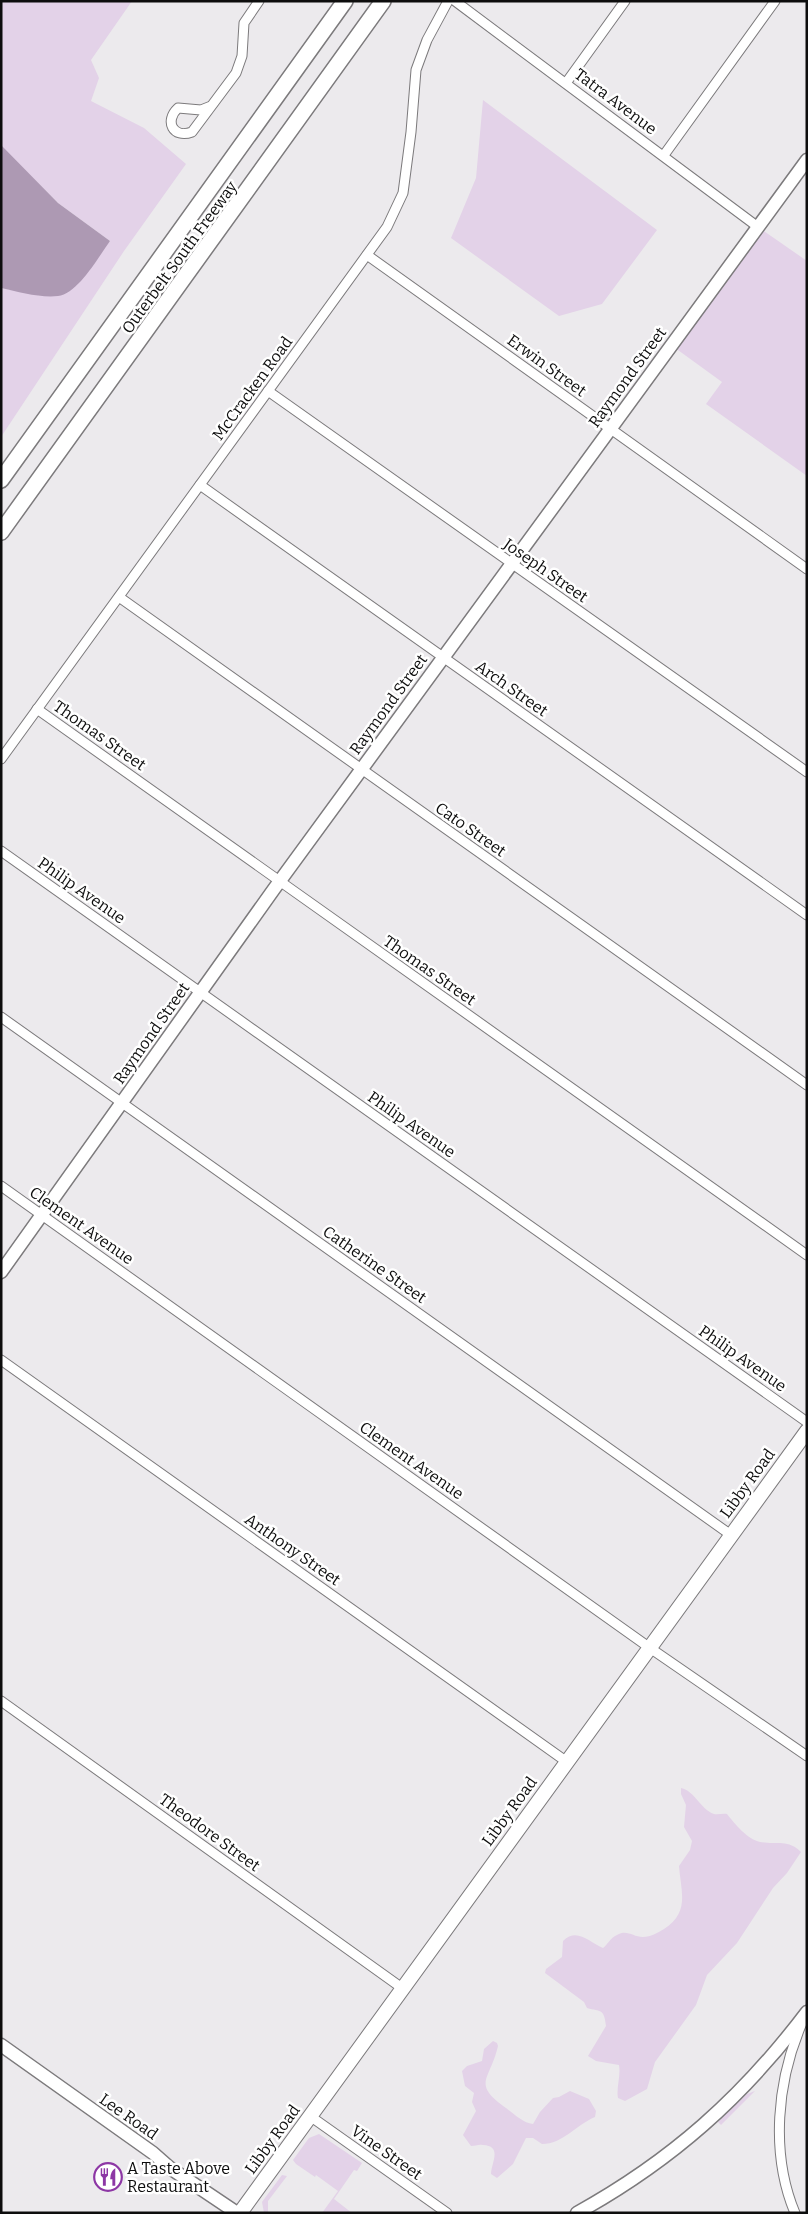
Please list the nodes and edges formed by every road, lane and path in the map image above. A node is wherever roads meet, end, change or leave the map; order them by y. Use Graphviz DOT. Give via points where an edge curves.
graph roads {
  1 [pos="258,1"];
  2 [pos="344,1"];
  3 [pos="383,1"];
  4 [pos="448,1"];
  5 [pos="455,1"];
  6 [pos="626,1"];
  7 [pos="775,1"];
  8 [pos="566,82"];
  9 [pos="211,106"];
  10 [pos="664,156"];
  11 [pos="807,160"];
  12 [pos="758,227"];
  13 [pos="367,255"];
  14 [pos="268,391"];
  15 [pos="610,429"];
  16 [pos="1,480"];
  17 [pos="200,485"];
  18 [pos="1,532"];
  19 [pos="511,564"];
  20 [pos="807,569"];
  21 [pos="118,597"];
  22 [pos="442,657"];
  23 [pos="37,709"];
  24 [pos="1,759"];
  25 [pos="361,770"];
  26 [pos="807,772"];
  27 [pos="1,851"];
  28 [pos="279,881"];
  29 [pos="807,915"];
  30 [pos="200,992"];
  31 [pos="1,1017"];
  32 [pos="807,1085"];
  33 [pos="122,1103"];
  34 [pos="1,1186"];
  35 [pos="42,1215"];
  36 [pos="807,1255"];
  37 [pos="1,1272"];
  38 [pos="1,1360"];
  39 [pos="807,1422"];
  40 [pos="807,1430"];
  41 [pos="731,1535"];
  42 [pos="650,1648"];
  43 [pos="1,1701"];
  44 [pos="807,1756"];
  45 [pos="567,1762"];
  46 [pos="402,1988"];
  47 [pos="807,2013"];
  48 [pos="1,2045"];
  49 [pos="310,2116"];
  50 [pos="239,2213"];
  51 [pos="447,2213"];
  52 [pos="577,2213"];
  53 [pos="795,2213"];
  1 -- 9 [label="street" via="244,23 242,56 236,73"];
  2 -- 16 [label="highway, Outerbelt South Freeway"];
  3 -- 18 [label="highway, Outerbelt South Freeway"];
  4 -- 13 [label="street, McCracken Road" via="427,40 416,70 412,132 403,193 387,227"];
  5 -- 8 [label="street, Tatra Avenue"];
  6 -- 8 [label="street"];
  7 -- 10 [label="street"];
  8 -- 10 [label="street, Tatra Avenue"];
  9 -- 9 [label="street" via="201,110 178,108 170,122 173,129 178,134 192,132"];
  10 -- 12 [label="street, Tatra Avenue"];
  11 -- 12 [label="street, Raymond Street"];
  12 -- 15 [label="street, Raymond Street"];
  13 -- 14 [label="street, McCracken Road"];
  13 -- 15 [label="street, Erwin Street"];
  14 -- 17 [label="street, McCracken Road"];
  14 -- 19 [label="street, Joseph Street"];
  15 -- 19 [label="street, Raymond Street"];
  15 -- 20 [label="street, Erwin Street"];
  17 -- 21 [label="street, McCracken Road"];
  17 -- 22 [label="street, Arch Street"];
  19 -- 22 [label="street, Raymond Street"];
  19 -- 26 [label="street, Joseph Street"];
  21 -- 23 [label="street, McCracken Road"];
  21 -- 25 [label="street, Cato Street"];
  22 -- 25 [label="street, Raymond Street"];
  22 -- 29 [label="street, Arch Street"];
  23 -- 24 [label="street, McCracken Road"];
  23 -- 28 [label="street, Thomas Street"];
  25 -- 28 [label="street, Raymond Street"];
  25 -- 32 [label="street, Cato Street"];
  27 -- 30 [label="street, Philip Avenue"];
  28 -- 30 [label="street, Raymond Street"];
  28 -- 36 [label="street, Thomas Street"];
  30 -- 33 [label="street, Raymond Street"];
  30 -- 39 [label="street, Philip Avenue"];
  31 -- 33 [label="street, Catherine Street"];
  33 -- 35 [label="street, Raymond Street"];
  33 -- 41 [label="street, Catherine Street"];
  34 -- 35 [label="street, Clement Avenue"];
  35 -- 37 [label="street, Raymond Street"];
  35 -- 42 [label="street, Clement Avenue"];
  38 -- 45 [label="street, Anthony Street"];
  40 -- 41 [label="main road, Libby Road"];
  41 -- 42 [label="main road, Libby Road"];
  42 -- 44 [label="street, Clement Avenue"];
  42 -- 45 [label="main road, Libby Road"];
  43 -- 46 [label="street, Theodore Street"];
  45 -- 46 [label="main road, Libby Road"];
  46 -- 49 [label="main road, Libby Road"];
  47 -- 52 [label="street" via="749,2082 711,2120 647,2171"];
  47 -- 53 [label="street" via="789,2060 781,2102 781,2159"];
  48 -- 50 [label="street, Lee Road" via="170,2168"];
  49 -- 50 [label="main road, Libby Road"];
  49 -- 51 [label="street, Vine Street"];
}
